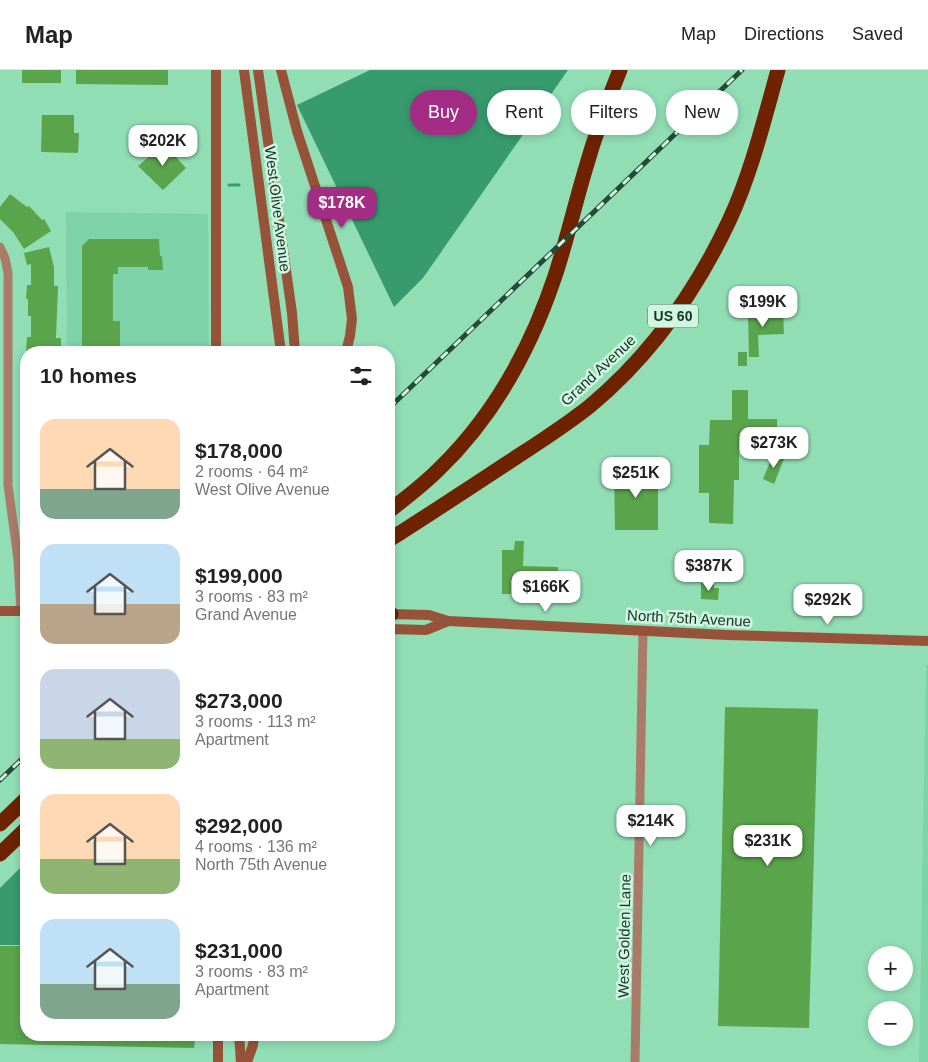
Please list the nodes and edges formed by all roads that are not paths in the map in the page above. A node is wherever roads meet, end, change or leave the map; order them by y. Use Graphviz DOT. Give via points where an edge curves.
graph roads {
  1 [pos="216,70"];
  2 [pos="244,70"];
  3 [pos="258,70"];
  4 [pos="282,70"];
  5 [pos="620,70"];
  6 [pos="778,70"];
  7 [pos="0,247"];
  8 [pos="216,346"];
  9 [pos="280,346"];
  10 [pos="295,346"];
  11 [pos="348,346"];
  12 [pos="4,352"];
  13 [pos="395,506"];
  14 [pos="395,536"];
  15 [pos="20,577"];
  16 [pos="0,611"];
  17 [pos="20,611"];
  18 [pos="395,618"];
  19 [pos="395,620"];
  20 [pos="448,621"];
  21 [pos="643,631"];
  22 [pos="928,641"];
  23 [pos="20,805"];
  24 [pos="0,824"];
  25 [pos="20,835"];
  26 [pos="0,854"];
  27 [pos="218,1041"];
  28 [pos="240,1041"];
  29 [pos="253,1041"];
  30 [pos="218,1062"];
  31 [pos="240,1062"];
  32 [pos="247,1062"];
  33 [pos="635,1062"];
  1 -- 8 [label="main road"];
  2 -- 9 [label="main road, West Olive Avenue"];
  3 -- 10 [label="main road, West Olive Avenue"];
  4 -- 11 [label="main road" via="297,131 348,287 352,319"];
  5 -- 13 [label="highway" via="589,157 551,288 507,383 452,454"];
  6 -- 14 [label="highway, Grand Avenue / US 60" via="730,219 691,292 672,319 622,376 589,406 543,440"];
  7 -- 12 [label="street" via="8,273"];
  12 -- 15 [label="street" via="8,485"];
  16 -- 17 [label="main road"];
  18 -- 20 [label="main road, North 75th Avenue" via="429,615"];
  19 -- 20 [label="main road, North 75th Avenue" via="426,630"];
  20 -- 21 [label="main road, North 75th Avenue"];
  21 -- 22 [label="main road, North 75th Avenue"];
  21 -- 33 [label="street, West Golden Lane"];
  23 -- 24 [label="highway"];
  25 -- 26 [label="highway"];
  27 -- 30 [label="main road"];
  28 -- 31 [label="main road"];
  29 -- 32 [label="main road"];
}
